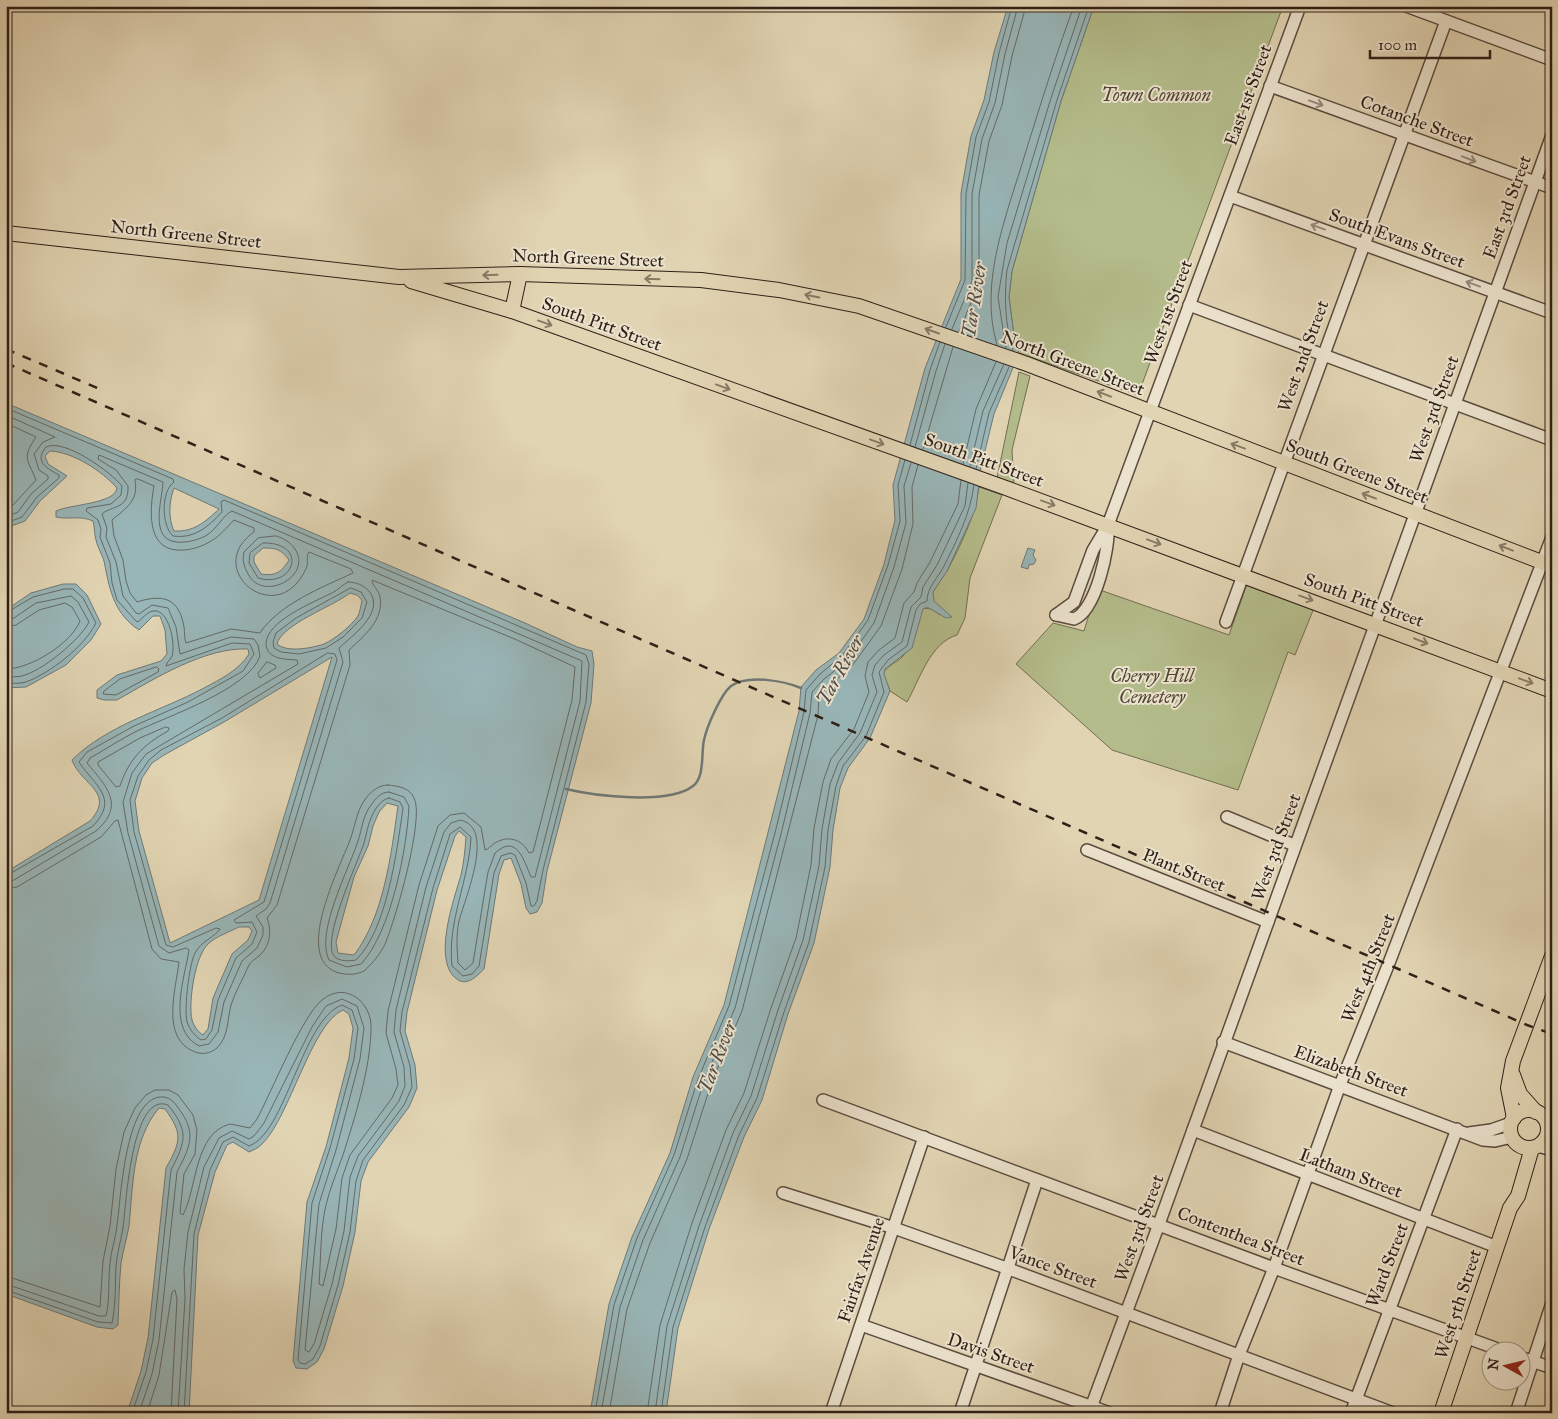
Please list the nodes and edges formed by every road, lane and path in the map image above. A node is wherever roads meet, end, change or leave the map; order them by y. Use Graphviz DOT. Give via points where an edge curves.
graph roads {
  1 [pos="1300,6"];
  2 [pos="1406,6"];
  3 [pos="1446,21"];
  4 [pos="1552,60"];
  5 [pos="1270,86"];
  6 [pos="1404,134"];
  7 [pos="1552,134"];
  8 [pos="1534,182"];
  9 [pos="1552,188"];
  10 [pos="1230,196"];
  11 [pos="6,233"];
  12 [pos="1363,244"];
  13 [pos="520,274"];
  14 [pos="399,277"];
  15 [pos="1495,292"];
  16 [pos="1189,305"];
  17 [pos="512,311"];
  18 [pos="1552,313"];
  19 [pos="1322,355"];
  20 [pos="1455,404"];
  21 [pos="1150,412"];
  22 [pos="1552,440"];
  23 [pos="1283,463"];
  24 [pos="1415,514"];
  25 [pos="1108,525"];
  26 [pos="1552,538"];
  27 [pos="1546,564"];
  28 [pos="1087,568"];
  29 [pos="1100,572"];
  30 [pos="1243,575"];
  31 [pos="1072,604"];
  32 [pos="1079,618"];
  33 [pos="1226,622"];
  34 [pos="1375,624"];
  35 [pos="1500,672"];
  36 [pos="1552,691"];
  37 [pos="1227,817"];
  38 [pos="1294,845"];
  39 [pos="1087,850"];
  40 [pos="1268,922"];
  41 [pos="1552,956"];
  42 [pos="1223,1042"];
  43 [pos="1511,1070"];
  44 [pos="1340,1085"];
  45 [pos="822,1100"];
  46 [pos="1536,1112"];
  47 [pos="1194,1130"];
  48 [pos="1462,1131"];
  49 [pos="1550,1135"];
  50 [pos="1521,1136"];
  51 [pos="924,1138"];
  52 [pos="1552,1150"];
  53 [pos="1308,1175"];
  54 [pos="1037,1180"];
  55 [pos="783,1193"];
  56 [pos="1423,1220"];
  57 [pos="1160,1224"];
  58 [pos="894,1228"];
  59 [pos="1497,1247"];
  60 [pos="1274,1268"];
  61 [pos="1009,1269"];
  62 [pos="1552,1303"];
  63 [pos="1389,1309"];
  64 [pos="1127,1313"];
  65 [pos="861,1325"];
  66 [pos="1467,1337"];
  67 [pos="1480,1342"];
  68 [pos="1239,1355"];
  69 [pos="1532,1361"];
  70 [pos="976,1366"];
  71 [pos="1552,1368"];
  72 [pos="1356,1398"];
  73 [pos="1090,1409"];
  74 [pos="831,1413"];
  75 [pos="960,1413"];
  76 [pos="1110,1413"];
  77 [pos="1220,1413"];
  78 [pos="1351,1413"];
  79 [pos="1393,1413"];
  80 [pos="1441,1413"];
  81 [pos="1516,1413"];
  1 -- 5 [label="street, East 1st Street"];
  2 -- 3 [label="street"];
  3 -- 4 [label="street"];
  3 -- 6 [label="street, West 2nd Street"];
  5 -- 6 [label="street, Cotanche Street, one-way"];
  5 -- 10 [label="street, East 1st Street"];
  6 -- 8 [label="street, Cotanche Street, one-way"];
  6 -- 12 [label="street, West 2nd Street"];
  7 -- 8 [label="street, East 3rd Street"];
  8 -- 9 [label="street, Cotanche Street"];
  8 -- 15 [label="street, East 3rd Street"];
  12 -- 10 [label="street, South Evans Street, one-way"];
  10 -- 16 [label="street, West 1st Street"];
  11 -- 14 [label="main road, North Greene Street"];
  15 -- 12 [label="street, South Evans Street, one-way"];
  12 -- 19 [label="street, West 2nd Street"];
  13 -- 14 [label="main road, North Greene Street, one-way"];
  13 -- 17 [label="main road"];
  21 -- 13 [label="main road, North Greene Street, one-way" via="1027,364 859,306 762,287 701,280"];
  14 -- 17 [label="main road, South Pitt Street"];
  15 -- 18 [label="street, South Evans Street"];
  15 -- 20 [label="street, West 3rd Street"];
  16 -- 19 [label="street"];
  16 -- 21 [label="street, West 1st Street"];
  17 -- 25 [label="main road, South Pitt Street, one-way"];
  19 -- 20 [label="street"];
  19 -- 23 [label="street, West 2nd Street"];
  20 -- 22 [label="street"];
  20 -- 24 [label="street, West 3rd Street"];
  23 -- 21 [label="main road, South Greene Street, one-way"];
  21 -- 25 [label="street, West 1st Street"];
  24 -- 23 [label="main road, South Greene Street, one-way"];
  23 -- 30 [label="street, West 2nd Street"];
  27 -- 24 [label="main road, South Greene Street, one-way"];
  24 -- 34 [label="street, West 3rd Street"];
  25 -- 28 [label="street"];
  25 -- 29 [label="street" via="1109,540"];
  25 -- 30 [label="main road, South Pitt Street, one-way"];
  26 -- 27 [label="street, West 4th Street"];
  27 -- 35 [label="street, West 4th Street"];
  28 -- 29 [label="street"];
  28 -- 31 [label="street"];
  29 -- 32 [label="street" via="1086,612"];
  30 -- 33 [label="street, West 2nd Street"];
  30 -- 34 [label="main road, South Pitt Street, one-way"];
  31 -- 32 [label="street"];
  31 -- 32 [label="street" via="1056,615"];
  34 -- 35 [label="main road, South Pitt Street, one-way"];
  34 -- 38 [label="street, West 3rd Street"];
  35 -- 36 [label="main road, South Pitt Street, one-way"];
  35 -- 44 [label="street, West 4th Street"];
  37 -- 38 [label="street"];
  38 -- 40 [label="street, West 3rd Street"];
  39 -- 40 [label="street, Plant Street"];
  40 -- 42 [label="street, West 3rd Street"];
  41 -- 43 [label="main road, West 5th Street"];
  42 -- 44 [label="street, Elizabeth Street"];
  42 -- 47 [label="street, West 3rd Street"];
  43 -- 46 [label="main road" via="1520,1094"];
  43 -- 50 [label="main road, West 5th Street" via="1508,1088"];
  44 -- 48 [label="street, Elizabeth Street"];
  44 -- 53 [label="street, West 4th Street"];
  45 -- 51 [label="street, Contenthea Street"];
  46 -- 49 [label="main road" via="1545,1120"];
  46 -- 50 [label="main road" via="1524,1111"];
  47 -- 53 [label="street, Latham Street"];
  47 -- 57 [label="street, West 3rd Street"];
  48 -- 50 [label="street, Elizabeth Street"];
  48 -- 56 [label="street, Ward Street"];
  49 -- 50 [label="main road" via="1543,1142"];
  50 -- 52 [label="street"];
  50 -- 59 [label="main road, West 5th Street" via="1510,1208"];
  51 -- 54 [label="street, Contenthea Street"];
  51 -- 58 [label="street, Fairfax Avenue"];
  53 -- 56 [label="street, Latham Street"];
  53 -- 60 [label="street, West 4th Street"];
  54 -- 57 [label="street, Contenthea Street"];
  54 -- 61 [label="street"];
  55 -- 58 [label="street, Vance Street"];
  56 -- 59 [label="street, Latham Street"];
  56 -- 63 [label="street, Ward Street"];
  57 -- 60 [label="street, Contenthea Street"];
  57 -- 64 [label="street, West 3rd Street"];
  58 -- 61 [label="street, Vance Street"];
  58 -- 65 [label="street, Fairfax Avenue"];
  59 -- 66 [label="main road, West 5th Street"];
  60 -- 63 [label="street, Contenthea Street"];
  60 -- 68 [label="street, West 4th Street"];
  61 -- 64 [label="street, Vance Street"];
  61 -- 70 [label="street"];
  62 -- 69 [label="street"];
  63 -- 66 [label="street, Contenthea Street"];
  63 -- 72 [label="street, Ward Street"];
  64 -- 68 [label="street, Vance Street"];
  64 -- 73 [label="street, West 3rd Street"];
  65 -- 70 [label="street, Davis Street"];
  65 -- 74 [label="street, Fairfax Avenue"];
  66 -- 67 [label="street, Contenthea Street"];
  66 -- 80 [label="main road, West 5th Street"];
  68 -- 72 [label="street, Vance Street"];
  68 -- 77 [label="street, West 4th Street"];
  69 -- 71 [label="street"];
  69 -- 81 [label="street"];
  70 -- 73 [label="street, Davis Street"];
  70 -- 75 [label="street"];
  72 -- 78 [label="street, Ward Street"];
  72 -- 79 [label="street, Vance Street"];
  73 -- 76 [label="street, Davis Street"];
}
